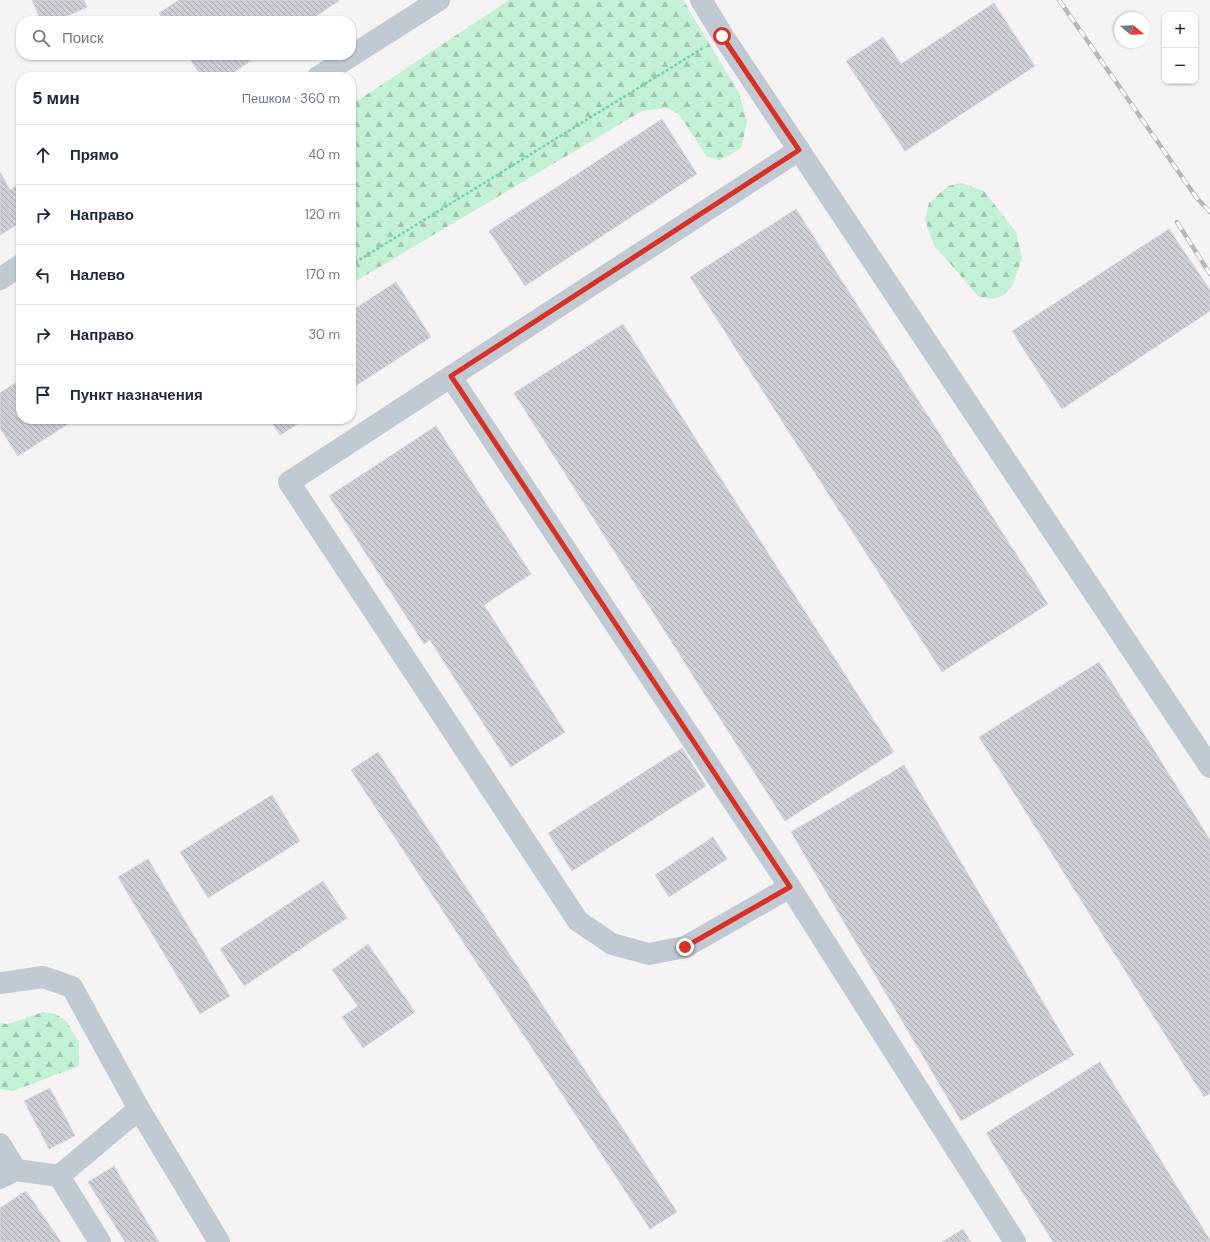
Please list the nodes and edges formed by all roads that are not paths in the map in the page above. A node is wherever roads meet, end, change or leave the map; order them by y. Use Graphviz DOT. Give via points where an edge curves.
graph roads {
  1 [pos="439,0"];
  2 [pos="701,0"];
  3 [pos="356,53"];
  4 [pos="345,60"];
  5 [pos="326,72"];
  6 [pos="799,150"];
  7 [pos="16,268"];
  8 [pos="0,277"];
  9 [pos="451,376"];
  10 [pos="1210,767"];
  11 [pos="790,887"];
  12 [pos="0,983"];
  13 [pos="139,1109"];
  14 [pos="0,1144"];
  15 [pos="8,1174"];
  16 [pos="59,1176"];
  17 [pos="100,1242"];
  18 [pos="219,1242"];
  19 [pos="1015,1242"];
  1 -- 3 [label="street"];
  2 -- 6 [label="street" via="722,36"];
  4 -- 5 [label="street"];
  6 -- 9 [label="street"];
  6 -- 10 [label="street"];
  7 -- 8 [label="street"];
  9 -- 11 [label="street"];
  9 -- 11 [label="street" via="289,482 574,914 578,920 612,944 649,954 685,947"];
  11 -- 19 [label="street"];
  12 -- 13 [label="street" via="43,978 72,987"];
  13 -- 16 [label="street"];
  13 -- 18 [label="street"];
  14 -- 15 [label="street"];
  15 -- 16 [label="street"];
  16 -- 17 [label="street"];
}
